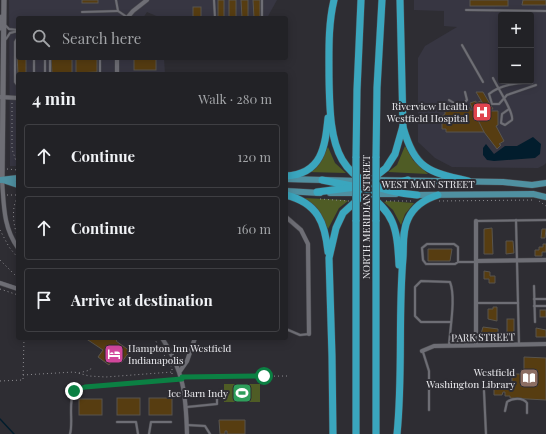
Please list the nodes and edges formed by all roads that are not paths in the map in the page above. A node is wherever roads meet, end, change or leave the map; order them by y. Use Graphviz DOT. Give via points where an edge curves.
graph roads {
  1 [pos="4,0"];
  2 [pos="116,0"];
  3 [pos="147,0"];
  4 [pos="214,0"];
  5 [pos="262,0"];
  6 [pos="334,0"];
  7 [pos="361,0"];
  8 [pos="382,0"];
  9 [pos="400,0"];
  10 [pos="466,10"];
  11 [pos="118,11"];
  12 [pos="546,11"];
  13 [pos="82,12"];
  14 [pos="125,16"];
  15 [pos="130,16"];
  16 [pos="215,16"];
  17 [pos="262,16"];
  18 [pos="2,26"];
  19 [pos="16,30"];
  20 [pos="16,31"];
  21 [pos="16,40"];
  22 [pos="4,42"];
  23 [pos="462,45"];
  24 [pos="0,49"];
  25 [pos="3,57"];
  26 [pos="34,60"];
  27 [pos="45,60"];
  28 [pos="50,60"];
  29 [pos="100,60"];
  30 [pos="117,60"];
  31 [pos="34,72"];
  32 [pos="44,72"];
  33 [pos="50,72"];
  34 [pos="100,72"];
  35 [pos="117,72"];
  36 [pos="493,78"];
  37 [pos="483,82"];
  38 [pos="16,83"];
  39 [pos="516,84"];
  40 [pos="536,85"];
  41 [pos="498,89"];
  42 [pos="465,92"];
  43 [pos="1,97"];
  44 [pos="16,98"];
  45 [pos="504,99"];
  46 [pos="329,100"];
  47 [pos="449,100"];
  48 [pos="509,109"];
  49 [pos="403,126"];
  50 [pos="288,176"];
  51 [pos="16,178"];
  52 [pos="288,179"];
  53 [pos="1,180"];
  54 [pos="322,180"];
  55 [pos="408,180"];
  56 [pos="367,181"];
  57 [pos="468,181"];
  58 [pos="16,184"];
  59 [pos="546,184"];
  60 [pos="356,187"];
  61 [pos="378,188"];
  62 [pos="288,191"];
  63 [pos="317,192"];
  64 [pos="366,193"];
  65 [pos="417,195"];
  66 [pos="438,195"];
  67 [pos="288,196"];
  68 [pos="546,198"];
  69 [pos="288,219"];
  70 [pos="516,220"];
  71 [pos="546,220"];
  72 [pos="476,221"];
  73 [pos="16,245"];
  74 [pos="329,258"];
  75 [pos="517,260"];
  76 [pos="546,260"];
  77 [pos="458,262"];
  78 [pos="476,262"];
  79 [pos="0,283"];
  80 [pos="401,283"];
  81 [pos="534,286"];
  82 [pos="16,287"];
  83 [pos="534,299"];
  84 [pos="546,299"];
  85 [pos="476,303"];
  86 [pos="518,303"];
  87 [pos="534,306"];
  88 [pos="546,306"];
  89 [pos="450,322"];
  90 [pos="534,322"];
  91 [pos="288,330"];
  92 [pos="309,334"];
  93 [pos="163,340"];
  94 [pos="195,340"];
  95 [pos="546,344"];
  96 [pos="476,345"];
  97 [pos="519,345"];
  98 [pos="449,346"];
  99 [pos="422,351"];
  100 [pos="180,371"];
  101 [pos="182,378"];
  102 [pos="484,391"];
  103 [pos="217,392"];
  104 [pos="187,407"];
  105 [pos="429,410"];
  106 [pos="505,411"];
  107 [pos="527,413"];
  108 [pos="117,422"];
  109 [pos="171,422"];
  110 [pos="187,425"];
  111 [pos="70,434"];
  112 [pos="138,434"];
  113 [pos="149,434"];
  114 [pos="187,434"];
  115 [pos="210,434"];
  116 [pos="333,434"];
  117 [pos="356,434"];
  118 [pos="376,434"];
  119 [pos="398,434"];
  120 [pos="486,434"];
  1 -- 18 [label="street"];
  2 -- 11 [label="lane"];
  3 -- 15 [label="street"];
  4 -- 16 [label="lane"];
  5 -- 17 [label="lane"];
  6 -- 46 [label="highway" via="329,31"];
  7 -- 117 [label="highway, NORTH MERIDIAN STREET, bridge" via="356,158"];
  8 -- 118 [label="highway, NORTH MERIDIAN STREET, bridge" via="376,158"];
  9 -- 49 [label="highway"];
  10 -- 12 [label="lane"];
  11 -- 13 [label="lane"];
  11 -- 14 [label="lane"];
  18 -- 19 [label="lane"];
  18 -- 22 [label="street"];
  20 -- 22 [label="lane"];
  21 -- 38 [label="lane"];
  22 -- 25 [label="street"];
  23 -- 37 [label="lane"];
  24 -- 25 [label="street"];
  25 -- 43 [label="street"];
  26 -- 31 [label="lane"];
  27 -- 32 [label="lane"];
  28 -- 33 [label="lane"];
  29 -- 34 [label="lane"];
  30 -- 35 [label="street"];
  36 -- 41 [label="lane"];
  39 -- 41 [label="lane"];
  40 -- 45 [label="lane" via="517,91"];
  41 -- 45 [label="lane"];
  41 -- 45 [label="lane" via="489,94 492,104 499,104"];
  42 -- 47 [label="lane" via="467,100 463,104 454,104"];
  43 -- 44 [label="street"];
  43 -- 53 [label="street"];
  45 -- 48 [label="lane"];
  46 -- 50 [label="highway" via="322,153 310,168"];
  46 -- 56 [label="highway" via="335,146 349,169"];
  48 -- 48 [label="lane" via="513,117 505,125 501,123 502,114"];
  49 -- 56 [label="highway" via="391,161 384,170"];
  49 -- 57 [label="highway" via="411,150 422,164 434,173"];
  51 -- 53 [label="main road"];
  52 -- 54 [label="main road, WEST MAIN STREET"];
  53 -- 58 [label="main road"];
  53 -- 73 [label="street" via="4,215 8,232"];
  54 -- 56 [label="main road, WEST MAIN STREET"];
  54 -- 60 [label="highway"];
  55 -- 56 [label="main road, WEST MAIN STREET"];
  55 -- 57 [label="main road, WEST MAIN STREET"];
  55 -- 61 [label="highway"];
  56 -- 60 [label="highway"];
  56 -- 61 [label="highway"];
  57 -- 59 [label="main road, WEST MAIN STREET"];
  60 -- 63 [label="highway"];
  60 -- 64 [label="highway"];
  61 -- 64 [label="highway"];
  61 -- 65 [label="highway"];
  62 -- 63 [label="main road, WEST MAIN STREET"];
  63 -- 64 [label="main road, WEST MAIN STREET"];
  64 -- 65 [label="main road, WEST MAIN STREET"];
  64 -- 74 [label="highway" via="341,216"];
  64 -- 80 [label="highway" via="381,204 394,224"];
  65 -- 66 [label="main road, WEST MAIN STREET"];
  66 -- 68 [label="main road, WEST MAIN STREET" via="533,194"];
  66 -- 80 [label="highway" via="419,204 408,219 404,231"];
  67 -- 74 [label="highway" via="306,203 320,218 326,234"];
  69 -- 92 [label="street" via="301,230 308,244"];
  70 -- 71 [label="lane"];
  70 -- 72 [label="lane"];
  70 -- 75 [label="lane"];
  72 -- 78 [label="street"];
  74 -- 116 [label="highway"];
  75 -- 76 [label="street"];
  75 -- 78 [label="street"];
  75 -- 86 [label="lane"];
  77 -- 77 [label="lane" via="426,264 422,248 427,244 454,244 458,247"];
  77 -- 78 [label="lane"];
  78 -- 85 [label="street"];
  79 -- 82 [label="street"];
  80 -- 119 [label="highway"];
  81 -- 83 [label="lane"];
  83 -- 84 [label="lane"];
  83 -- 87 [label="lane"];
  85 -- 86 [label="lane"];
  85 -- 96 [label="street"];
  86 -- 97 [label="lane"];
  87 -- 88 [label="lane"];
  87 -- 90 [label="lane"];
  89 -- 89 [label="lane" via="453,289 450,282 421,281 415,287 415,316 421,322"];
  89 -- 98 [label="lane"];
  91 -- 92 [label="lane" via="300,335"];
  93 -- 100 [label="street"];
  94 -- 100 [label="street"];
  95 -- 97 [label="street, PARK STREET"];
  96 -- 97 [label="street, PARK STREET"];
  96 -- 98 [label="street, PARK STREET"];
  98 -- 99 [label="street, PARK STREET" via="434,346"];
  99 -- 105 [label="lane" via="429,371"];
  100 -- 101 [label="street"];
  101 -- 104 [label="street"];
  101 -- 111 [label="lane" via="78,388 72,398"];
  102 -- 120 [label="lane"];
  103 -- 104 [label="lane" via="217,404"];
  104 -- 110 [label="street"];
  106 -- 107 [label="lane" via="506,402 522,400 527,404"];
  108 -- 112 [label="lane" via="136,422"];
  109 -- 113 [label="lane" via="151,422"];
  110 -- 114 [label="street"];
  110 -- 115 [label="lane" via="204,426"];
}
